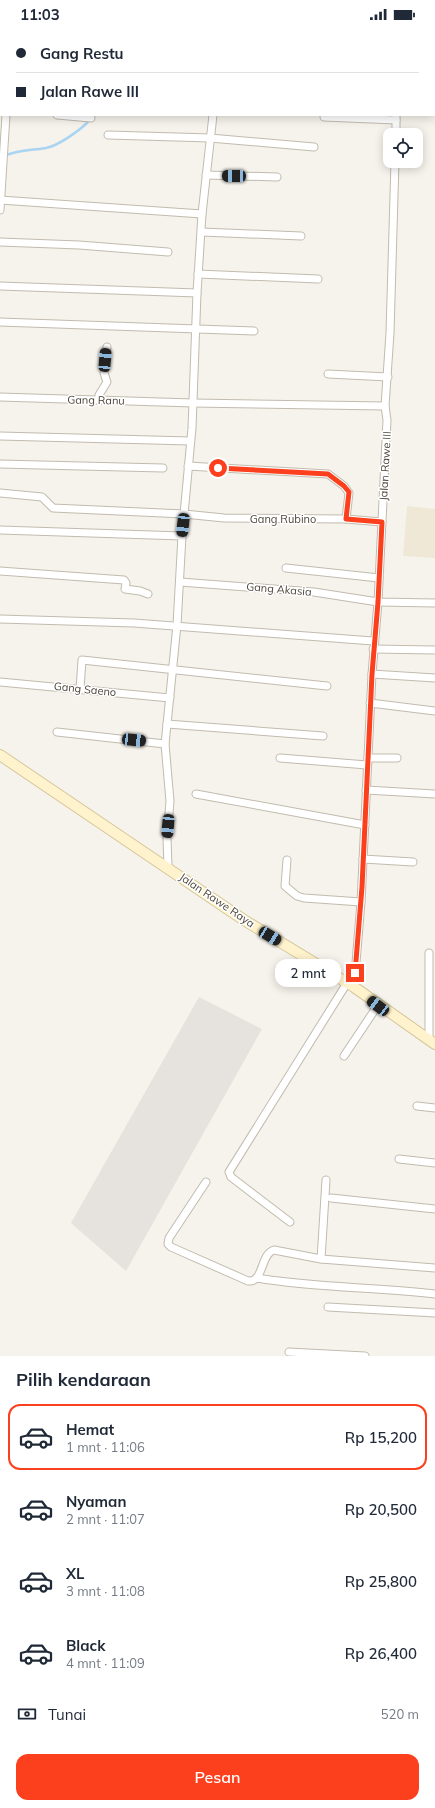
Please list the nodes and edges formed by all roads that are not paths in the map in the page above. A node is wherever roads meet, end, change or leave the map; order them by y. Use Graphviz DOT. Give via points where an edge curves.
graph roads {
  1 [pos="68,116"];
  2 [pos="213,116"];
  3 [pos="324,117"];
  4 [pos="396,117"];
  5 [pos="4,118"];
  6 [pos="91,118"];
  7 [pos="396,128"];
  8 [pos="108,135"];
  9 [pos="210,138"];
  10 [pos="314,146"];
  11 [pos="3,151"];
  12 [pos="395,168"];
  13 [pos="206,175"];
  14 [pos="277,177"];
  15 [pos="0,200"];
  16 [pos="0,206"];
  17 [pos="0,210"];
  18 [pos="202,214"];
  19 [pos="202,232"];
  20 [pos="301,236"];
  21 [pos="0,242"];
  22 [pos="168,252"];
  23 [pos="198,274"];
  24 [pos="318,279"];
  25 [pos="0,286"];
  26 [pos="197,293"];
  27 [pos="0,322"];
  28 [pos="196,328"];
  29 [pos="254,331"];
  30 [pos="107,347"];
  31 [pos="328,374"];
  32 [pos="388,377"];
  33 [pos="0,397"];
  34 [pos="99,400"];
  35 [pos="193,403"];
  36 [pos="385,406"];
  37 [pos="0,436"];
  38 [pos="190,441"];
  39 [pos="0,464"];
  40 [pos="188,466"];
  41 [pos="163,468"];
  42 [pos="0,492"];
  43 [pos="184,514"];
  44 [pos="346,519"];
  45 [pos="382,522"];
  46 [pos="0,530"];
  47 [pos="182,536"];
  48 [pos="286,568"];
  49 [pos="0,571"];
  50 [pos="379,578"];
  51 [pos="180,582"];
  52 [pos="148,594"];
  53 [pos="378,602"];
  54 [pos="435,603"];
  55 [pos="0,619"];
  56 [pos="176,625"];
  57 [pos="373,641"];
  58 [pos="373,649"];
  59 [pos="435,650"];
  60 [pos="172,670"];
  61 [pos="372,674"];
  62 [pos="435,678"];
  63 [pos="0,682"];
  64 [pos="327,686"];
  65 [pos="80,689"];
  66 [pos="170,698"];
  67 [pos="370,703"];
  68 [pos="435,711"];
  69 [pos="167,724"];
  70 [pos="57,732"];
  71 [pos="323,736"];
  72 [pos="165,744"];
  73 [pos="0,755"];
  74 [pos="280,758"];
  75 [pos="397,758"];
  76 [pos="367,761"];
  77 [pos="366,790"];
  78 [pos="196,794"];
  79 [pos="435,794"];
  80 [pos="364,825"];
  81 [pos="363,858"];
  82 [pos="287,860"];
  83 [pos="413,862"];
  84 [pos="168,867"];
  85 [pos="361,902"];
  86 [pos="429,953"];
  87 [pos="350,985"];
  88 [pos="378,1006"];
  89 [pos="432,1042"];
  90 [pos="344,1056"];
  91 [pos="417,1106"];
  92 [pos="435,1108"];
  93 [pos="399,1159"];
  94 [pos="435,1163"];
  95 [pos="326,1180"];
  96 [pos="206,1182"];
  97 [pos="331,1198"];
  98 [pos="435,1209"];
  99 [pos="290,1222"];
  100 [pos="321,1260"];
  101 [pos="435,1268"];
  102 [pos="257,1278"];
  103 [pos="435,1294"];
  104 [pos="328,1307"];
  105 [pos="435,1313"];
  106 [pos="290,1352"];
  107 [pos="366,1356"];
  1 -- 6 [label="street"];
  2 -- 9 [label="street"];
  3 -- 4 [label="street"];
  4 -- 7 [label="street"];
  5 -- 11 [label="street"];
  8 -- 9 [label="street"];
  9 -- 10 [label="street"];
  9 -- 13 [label="street"];
  11 -- 15 [label="street"];
  12 -- 32 [label="street, Jalan Rawe III"];
  13 -- 14 [label="street"];
  13 -- 18 [label="street"];
  15 -- 16 [label="street"];
  15 -- 18 [label="street"];
  16 -- 17 [label="street"];
  18 -- 19 [label="street"];
  19 -- 20 [label="street"];
  19 -- 23 [label="street"];
  21 -- 22 [label="street"];
  23 -- 24 [label="street"];
  23 -- 26 [label="street"];
  25 -- 26 [label="street"];
  26 -- 28 [label="street"];
  27 -- 28 [label="street"];
  28 -- 29 [label="street"];
  28 -- 35 [label="street"];
  30 -- 34 [label="street" via="104,374 107,382 99,395"];
  31 -- 32 [label="street"];
  32 -- 36 [label="street, Jalan Rawe III"];
  33 -- 34 [label="street, Gang Ranu"];
  34 -- 35 [label="street, Gang Ranu"];
  35 -- 36 [label="street, Gang Ranu"];
  35 -- 38 [label="street"];
  36 -- 45 [label="street, Jalan Rawe III" via="388,420"];
  37 -- 38 [label="street"];
  38 -- 40 [label="street"];
  39 -- 41 [label="street"];
  40 -- 43 [label="street"];
  40 -- 44 [label="street" via="328,474 349,492"];
  42 -- 43 [label="street, Gang Rubino" via="42,497 53,508"];
  43 -- 44 [label="street, Gang Rubino" via="255,519"];
  43 -- 47 [label="street"];
  44 -- 45 [label="street, Gang Rubino"];
  45 -- 50 [label="street, Jalan Rawe III"];
  46 -- 47 [label="street"];
  47 -- 51 [label="street"];
  48 -- 50 [label="street"];
  49 -- 52 [label="street" via="124,580 126,590"];
  50 -- 53 [label="street, Jalan Rawe III"];
  51 -- 53 [label="street, Gang Akasia" via="314,592"];
  51 -- 56 [label="street"];
  53 -- 54 [label="street, Gang Akasia"];
  53 -- 57 [label="street, Jalan Rawe III"];
  55 -- 56 [label="street"];
  56 -- 57 [label="street"];
  56 -- 60 [label="street"];
  57 -- 58 [label="street, Jalan Rawe III"];
  58 -- 59 [label="street"];
  58 -- 61 [label="street, Jalan Rawe III"];
  60 -- 64 [label="street"];
  60 -- 65 [label="street" via="82,660"];
  60 -- 66 [label="street"];
  61 -- 62 [label="street"];
  61 -- 67 [label="street, Jalan Rawe III"];
  63 -- 65 [label="street, Gang Saeno"];
  65 -- 66 [label="street, Gang Saeno"];
  66 -- 69 [label="street"];
  67 -- 68 [label="street"];
  67 -- 76 [label="street, Jalan Rawe III"];
  69 -- 71 [label="street"];
  69 -- 72 [label="street"];
  70 -- 72 [label="street"];
  72 -- 84 [label="street" via="170,802"];
  73 -- 84 [label="street, Jalan Rawe Raya"];
  74 -- 76 [label="street"];
  75 -- 76 [label="street"];
  76 -- 77 [label="street, Jalan Rawe III"];
  77 -- 79 [label="street"];
  77 -- 80 [label="street, Jalan Rawe III"];
  78 -- 80 [label="street"];
  80 -- 81 [label="street, Jalan Rawe III"];
  81 -- 83 [label="street"];
  81 -- 85 [label="street, Jalan Rawe III"];
  82 -- 85 [label="street" via="285,886 297,896"];
  84 -- 87 [label="street, Jalan Rawe Raya" via="244,920"];
  85 -- 87 [label="street, Jalan Rawe III"];
  86 -- 89 [label="street"];
  87 -- 88 [label="street, Jalan Rawe Raya"];
  87 -- 99 [label="street" via="230,1172 231,1177"];
  88 -- 89 [label="street, Jalan Rawe Raya"];
  88 -- 90 [label="street"];
  91 -- 92 [label="street"];
  93 -- 94 [label="street"];
  95 -- 100 [label="street"];
  96 -- 102 [label="street" via="169,1238 168,1244 248,1282"];
  97 -- 98 [label="street"];
  100 -- 101 [label="street"];
  100 -- 102 [label="street" via="271,1250"];
  102 -- 103 [label="street" via="284,1283"];
  104 -- 105 [label="street"];
  106 -- 107 [label="street"];
}
